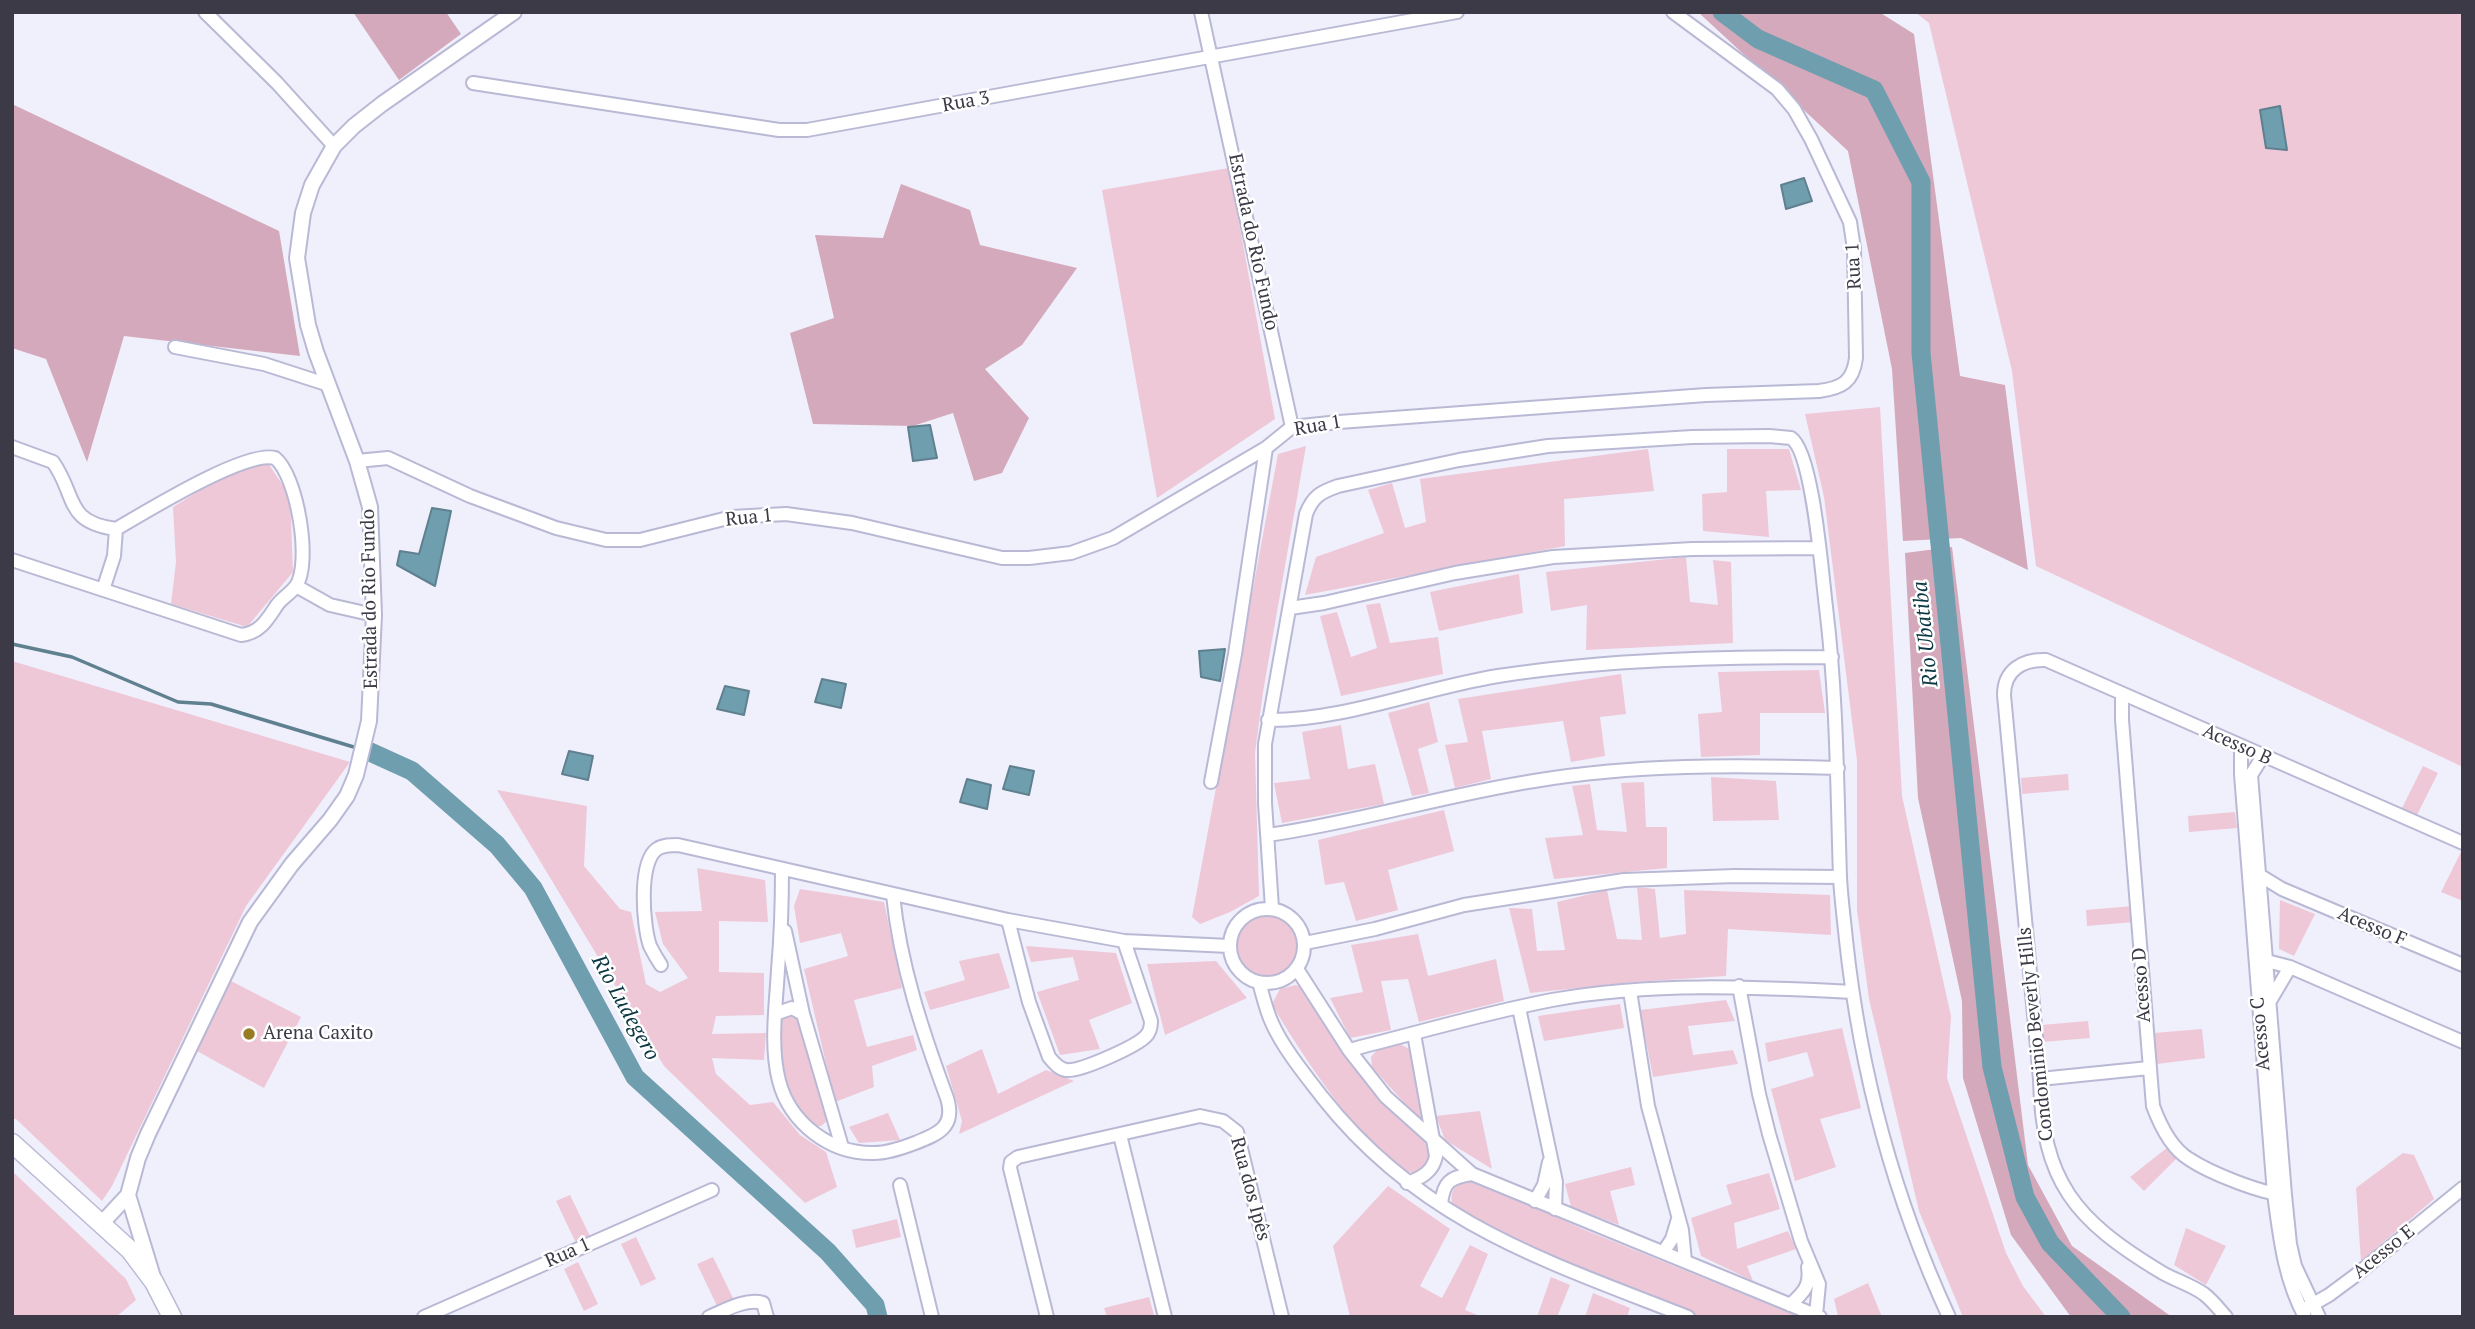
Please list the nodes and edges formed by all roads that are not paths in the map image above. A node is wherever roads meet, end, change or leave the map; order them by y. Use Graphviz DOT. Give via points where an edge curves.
graph roads {
  1 [pos="205,12"];
  2 [pos="514,12"];
  3 [pos="1201,12"];
  4 [pos="1457,12"];
  5 [pos="1673,12"];
  6 [pos="1213,57"];
  7 [pos="473,83"];
  8 [pos="334,146"];
  9 [pos="175,347"];
  10 [pos="329,386"];
  11 [pos="1293,427"];
  12 [pos="12,447"];
  13 [pos="1266,448"];
  14 [pos="357,461"];
  15 [pos="116,529"];
  16 [pos="1819,548"];
  17 [pos="12,560"];
  18 [pos="296,586"];
  19 [pos="103,590"];
  20 [pos="1290,608"];
  21 [pos="374,615"];
  22 [pos="1832,657"];
  23 [pos="2012,670"];
  24 [pos="2122,695"];
  25 [pos="1268,720"];
  26 [pos="2241,746"];
  27 [pos="2263,756"];
  28 [pos="1838,768"];
  29 [pos="2246,774"];
  30 [pos="1211,782"];
  31 [pos="1268,835"];
  32 [pos="2463,843"];
  33 [pos="782,869"];
  34 [pos="2255,873"];
  35 [pos="1840,877"];
  36 [pos="2282,889"];
  37 [pos="893,895"];
  38 [pos="2256,899"];
  39 [pos="1272,908"];
  40 [pos="782,917"];
  41 [pos="1008,920"];
  42 [pos="1124,941"];
  43 [pos="1305,943"];
  44 [pos="1230,947"];
  45 [pos="2260,959"];
  46 [pos="661,965"];
  47 [pos="2463,965"];
  48 [pos="2290,967"];
  49 [pos="1297,969"];
  50 [pos="1258,982"];
  51 [pos="1739,986"];
  52 [pos="1630,991"];
  53 [pos="1852,992"];
  54 [pos="2270,1001"];
  55 [pos="1520,1008"];
  56 [pos="775,1014"];
  57 [pos="803,1014"];
  58 [pos="1414,1034"];
  59 [pos="2463,1041"];
  60 [pos="1349,1050"];
  61 [pos="2149,1068"];
  62 [pos="2040,1079"];
  63 [pos="834,1120"];
  64 [pos="811,1133"];
  65 [pos="1120,1135"];
  66 [pos="1434,1141"];
  67 [pos="12,1143"];
  68 [pos="842,1147"];
  69 [pos="1550,1158"];
  70 [pos="1472,1174"];
  71 [pos="1407,1183"];
  72 [pos="900,1185"];
  73 [pos="2463,1188"];
  74 [pos="712,1190"];
  75 [pos="128,1195"];
  76 [pos="2280,1195"];
  77 [pos="1535,1201"];
  78 [pos="1441,1205"];
  79 [pos="1555,1209"];
  80 [pos="1678,1219"];
  81 [pos="102,1223"];
  82 [pos="1664,1251"];
  83 [pos="1807,1260"];
  84 [pos="1685,1261"];
  85 [pos="154,1282"];
  86 [pos="1790,1305"];
  87 [pos="2309,1312"];
  88 [pos="1818,1316"];
  89 [pos="172,1317"];
  90 [pos="424,1317"];
  91 [pos="709,1317"];
  92 [pos="767,1317"];
  93 [pos="932,1317"];
  94 [pos="1047,1317"];
  95 [pos="1165,1317"];
  96 [pos="1282,1317"];
  97 [pos="1688,1317"];
  98 [pos="1949,1317"];
  99 [pos="2226,1317"];
  1 -- 8 [label="street"];
  2 -- 8 [label="street, Estrada do Rio Fundo" via="382,104"];
  3 -- 6 [label="street, Estrada do Rio Fundo"];
  4 -- 6 [label="street, Rua 3"];
  5 -- 11 [label="street, Rua 1" via="1777,89 1794,109 1843,205 1854,249 1857,323 1855,371 1850,379 1819,391 1693,396"];
  6 -- 7 [label="street, Rua 3" via="800,130"];
  6 -- 11 [label="street, Estrada do Rio Fundo"];
  8 -- 10 [label="street, Estrada do Rio Fundo" via="312,185 297,258 308,325"];
  9 -- 10 [label="street" via="264,364"];
  10 -- 14 [label="street, Estrada do Rio Fundo"];
  11 -- 13 [label="street, Rua 1"];
  12 -- 15 [label="street" via="53,462 81,516"];
  13 -- 14 [label="street, Rua 1" via="1113,538 1071,553 1029,558 1002,558 852,523 786,514 732,517 640,540 606,540 556,528 388,458"];
  13 -- 30 [label="street"];
  14 -- 21 [label="street, Estrada do Rio Fundo" via="373,526"];
  15 -- 18 [label="street" via="218,473 275,457 285,469 298,508 301,561"];
  15 -- 19 [label="street" via="114,556"];
  16 -- 20 [label="street" via="1680,549 1553,557"];
  16 -- 20 [label="street" via="1804,458 1791,438 1692,437 1548,446 1459,460 1321,492 1306,513"];
  16 -- 22 [label="street"];
  17 -- 19 [label="street"];
  18 -- 19 [label="street" via="258,630 241,635"];
  18 -- 21 [label="street" via="330,605"];
  20 -- 25 [label="street"];
  21 -- 75 [label="street, Estrada do Rio Fundo" via="371,700 352,786 250,922 148,1134"];
  22 -- 25 [label="street" via="1583,665 1495,677 1313,718"];
  22 -- 28 [label="street"];
  23 -- 24 [label="street, Acesso B" via="2029,661 2046,660"];
  23 -- 62 [label="street, Condominio Beverly Hills" via="2004,695"];
  24 -- 26 [label="street, Acesso B"];
  24 -- 61 [label="street, Acesso D"];
  25 -- 31 [label="street"];
  26 -- 27 [label="street, Acesso B"];
  26 -- 29 [label="street, Acesso C"];
  27 -- 29 [label="street"];
  27 -- 32 [label="street, Acesso B"];
  28 -- 31 [label="street" via="1623,769 1470,793"];
  28 -- 35 [label="street"];
  29 -- 34 [label="street, Acesso C"];
  31 -- 39 [label="street"];
  33 -- 37 [label="street"];
  33 -- 40 [label="street"];
  33 -- 46 [label="street" via="678,845 659,848 648,861 643,900 650,947"];
  34 -- 36 [label="street, Acesso F"];
  34 -- 38 [label="street, Acesso C"];
  35 -- 43 [label="street" via="1624,880 1464,905"];
  35 -- 53 [label="street"];
  36 -- 38 [label="street"];
  36 -- 47 [label="street, Acesso F"];
  37 -- 41 [label="street"];
  37 -- 68 [label="street" via="914,997 950,1114 934,1135 900,1149 872,1154"];
  38 -- 45 [label="street, Acesso C"];
  39 -- 43 [label="street" via="1295,920"];
  39 -- 44 [label="street" via="1247,914 1231,934"];
  40 -- 56 [label="street"];
  40 -- 57 [label="street"];
  41 -- 42 [label="street"];
  41 -- 42 [label="street" via="1049,1057 1067,1070 1087,1067 1140,1041 1150,1030 1152,1021"];
  42 -- 44 [label="street"];
  43 -- 49 [label="street"];
  44 -- 50 [label="street" via="1238,970"];
  45 -- 48 [label="street"];
  45 -- 54 [label="street, Acesso C"];
  45 -- 76 [label="street, Acesso C"];
  48 -- 54 [label="street"];
  48 -- 59 [label="street"];
  49 -- 50 [label="street" via="1280,981"];
  49 -- 60 [label="street"];
  50 -- 71 [label="street" via="1272,1024 1305,1075 1345,1125"];
  51 -- 52 [label="street"];
  51 -- 53 [label="street"];
  51 -- 83 [label="street" via="1759,1094"];
  52 -- 55 [label="street"];
  52 -- 80 [label="street" via="1648,1106"];
  53 -- 98 [label="street" via="1866,1068 1896,1181"];
  54 -- 76 [label="street, Acesso C"];
  55 -- 58 [label="street"];
  55 -- 69 [label="street"];
  56 -- 57 [label="street" via="792,1008"];
  56 -- 64 [label="street" via="779,1082 791,1108"];
  57 -- 63 [label="street"];
  58 -- 60 [label="street"];
  58 -- 66 [label="street"];
  60 -- 66 [label="street" via="1386,1097"];
  61 -- 62 [label="street"];
  61 -- 76 [label="street, Acesso D" via="2153,1106 2175,1147 2188,1159 2250,1188"];
  62 -- 99 [label="street, Condominio Beverly Hills" via="2048,1150 2073,1201 2112,1241 2206,1295"];
  63 -- 64 [label="street" via="828,1131"];
  63 -- 68 [label="street"];
  64 -- 68 [label="street"];
  65 -- 94 [label="street, Rua dos Ipês" via="1011,1162"];
  65 -- 95 [label="street"];
  65 -- 96 [label="street, Rua dos Ipês" via="1200,1116 1232,1126 1242,1147"];
  66 -- 70 [label="street"];
  66 -- 71 [label="street" via="1434,1164 1420,1179"];
  67 -- 81 [label="main road"];
  69 -- 77 [label="street"];
  69 -- 79 [label="street" via="1556,1182"];
  70 -- 77 [label="street"];
  70 -- 78 [label="street" via="1448,1181"];
  71 -- 78 [label="street"];
  72 -- 93 [label="street"];
  73 -- 87 [label="street, Acesso E"];
  74 -- 90 [label="street, Rua 1"];
  75 -- 81 [label="street, Estrada do Rio Fundo"];
  75 -- 85 [label="street"];
  76 -- 87 [label="street, Acesso C"];
  77 -- 79 [label="street"];
  78 -- 97 [label="street" via="1514,1247"];
  79 -- 82 [label="street"];
  80 -- 82 [label="street"];
  80 -- 84 [label="street"];
  81 -- 85 [label="main road"];
  82 -- 84 [label="street"];
  83 -- 86 [label="street" via="1810,1281"];
  83 -- 88 [label="street" via="1819,1283"];
  84 -- 86 [label="street"];
  85 -- 89 [label="main road"];
  86 -- 88 [label="street"];
  91 -- 92 [label="street" via="751,1301 763,1303"];
}
